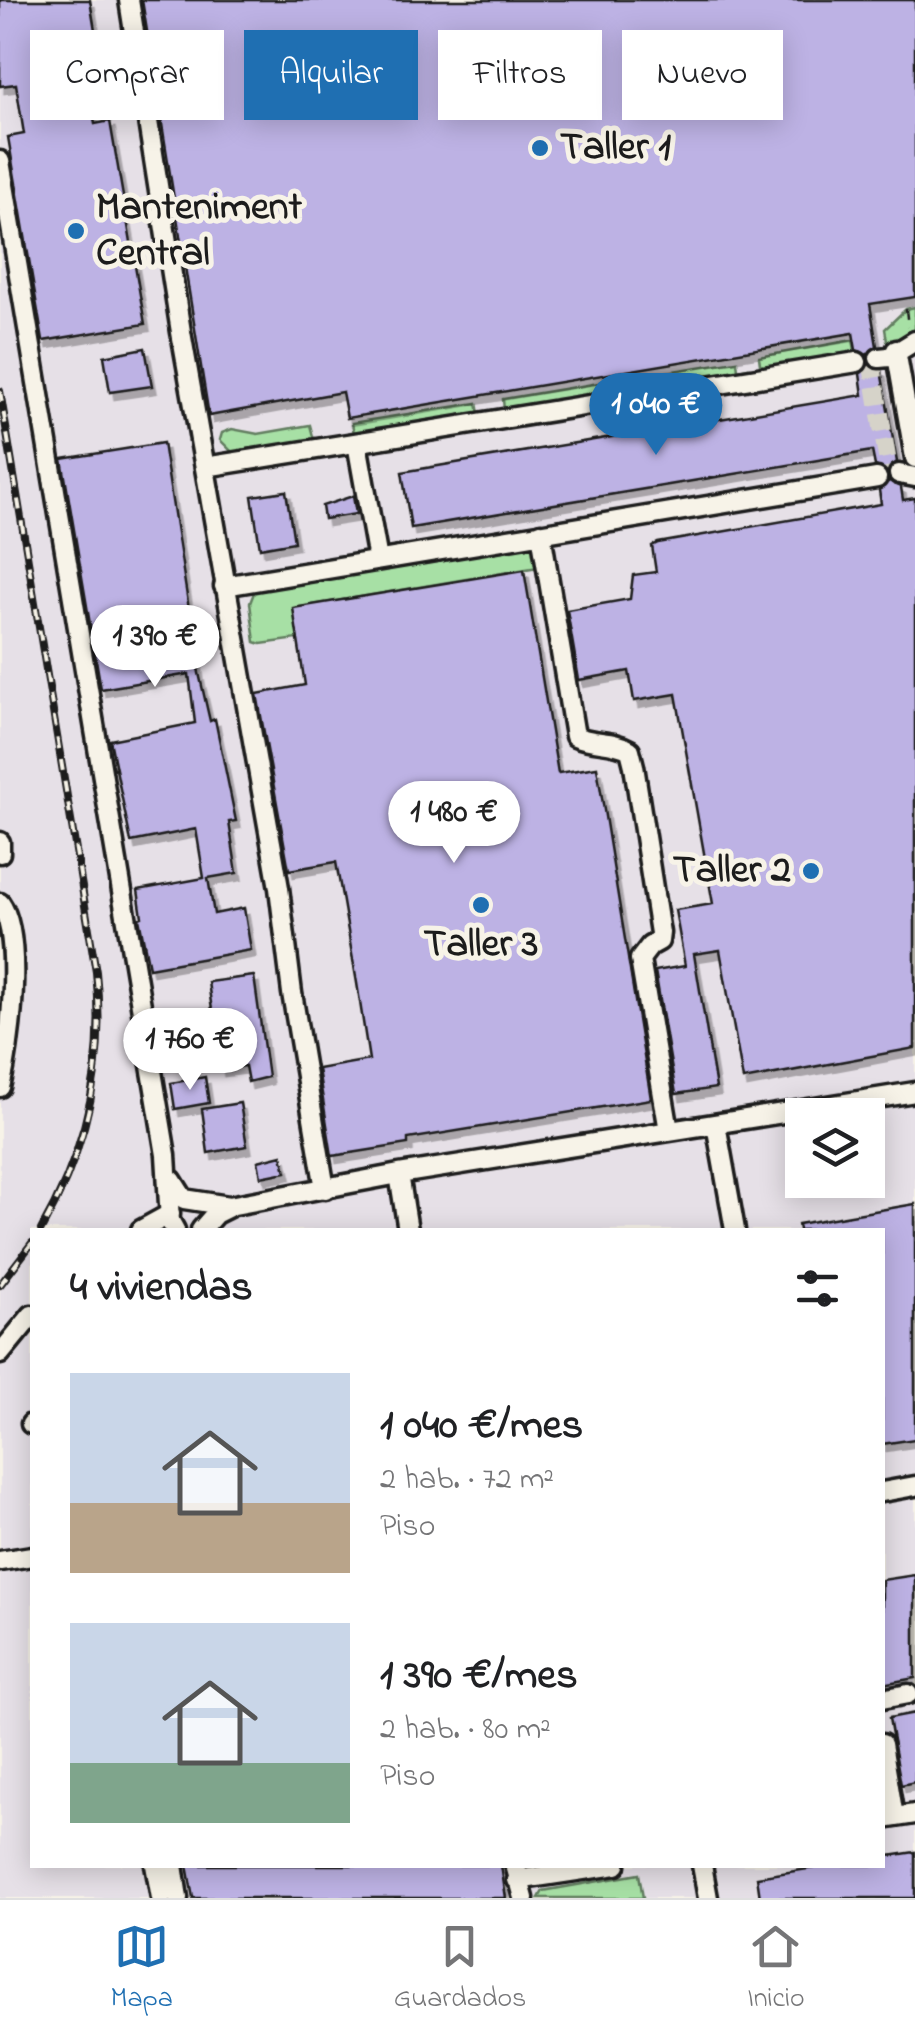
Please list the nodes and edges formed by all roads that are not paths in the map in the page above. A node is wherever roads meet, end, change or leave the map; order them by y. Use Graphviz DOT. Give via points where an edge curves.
graph roads {
  1 [pos="129,0"];
  2 [pos="0,161"];
  3 [pos="900,346"];
  4 [pos="858,362"];
  5 [pos="356,443"];
  6 [pos="915,458"];
  7 [pos="205,467"];
  8 [pos="877,478"];
  9 [pos="541,534"];
  10 [pos="378,560"];
  11 [pos="224,586"];
  12 [pos="0,842"];
  13 [pos="0,853"];
  14 [pos="0,903"];
  15 [pos="0,1087"];
  16 [pos="915,1092"];
  17 [pos="716,1124"];
  18 [pos="669,1131"];
  19 [pos="399,1174"];
  20 [pos="325,1189"];
  21 [pos="229,1206"];
  22 [pos="177,1214"];
  23 [pos="203,1227"];
  24 [pos="146,1228"];
  25 [pos="155,1228"];
  26 [pos="408,1228"];
  27 [pos="735,1228"];
  28 [pos="30,1320"];
  29 [pos="0,1354"];
  30 [pos="915,1486"];
  31 [pos="885,1491"];
  32 [pos="30,1556"];
  33 [pos="0,1561"];
  34 [pos="908,1694"];
  35 [pos="885,1698"];
  36 [pos="885,1781"];
  37 [pos="915,1814"];
  38 [pos="888,1818"];
  39 [pos="156,1868"];
  40 [pos="173,1868"];
  41 [pos="598,1868"];
  42 [pos="703,1868"];
  43 [pos="519,1881"];
  44 [pos="161,1898"];
  45 [pos="178,1898"];
  46 [pos="708,1898"];
  1 -- 7 [label="lane"];
  2 -- 22 [label="lane"];
  3 -- 6 [label="lane"];
  4 -- 5 [label="lane"];
  5 -- 7 [label="lane"];
  5 -- 10 [label="lane"];
  7 -- 11 [label="lane"];
  8 -- 9 [label="lane"];
  9 -- 10 [label="lane"];
  9 -- 18 [label="lane" via="575,736 630,750 660,933 640,959"];
  10 -- 11 [label="lane"];
  11 -- 20 [label="lane"];
  12 -- 13 [label="lane"];
  14 -- 15 [label="lane" via="11,933 13,992"];
  16 -- 17 [label="lane"];
  17 -- 18 [label="lane"];
  17 -- 27 [label="lane"];
  18 -- 19 [label="lane"];
  19 -- 20 [label="lane"];
  19 -- 26 [label="lane"];
  20 -- 21 [label="lane"];
  21 -- 22 [label="lane"];
  21 -- 23 [label="lane"];
  22 -- 23 [label="lane" via="204,1209"];
  22 -- 24 [label="lane"];
  22 -- 25 [label="lane"];
  28 -- 29 [label="lane"];
  30 -- 31 [label="lane"];
  32 -- 33 [label="lane"];
  34 -- 35 [label="lane"];
  36 -- 38 [label="lane"];
  37 -- 38 [label="lane"];
  39 -- 44 [label="lane"];
  40 -- 45 [label="lane"];
  41 -- 43 [label="lane"];
  42 -- 46 [label="lane"];
}
